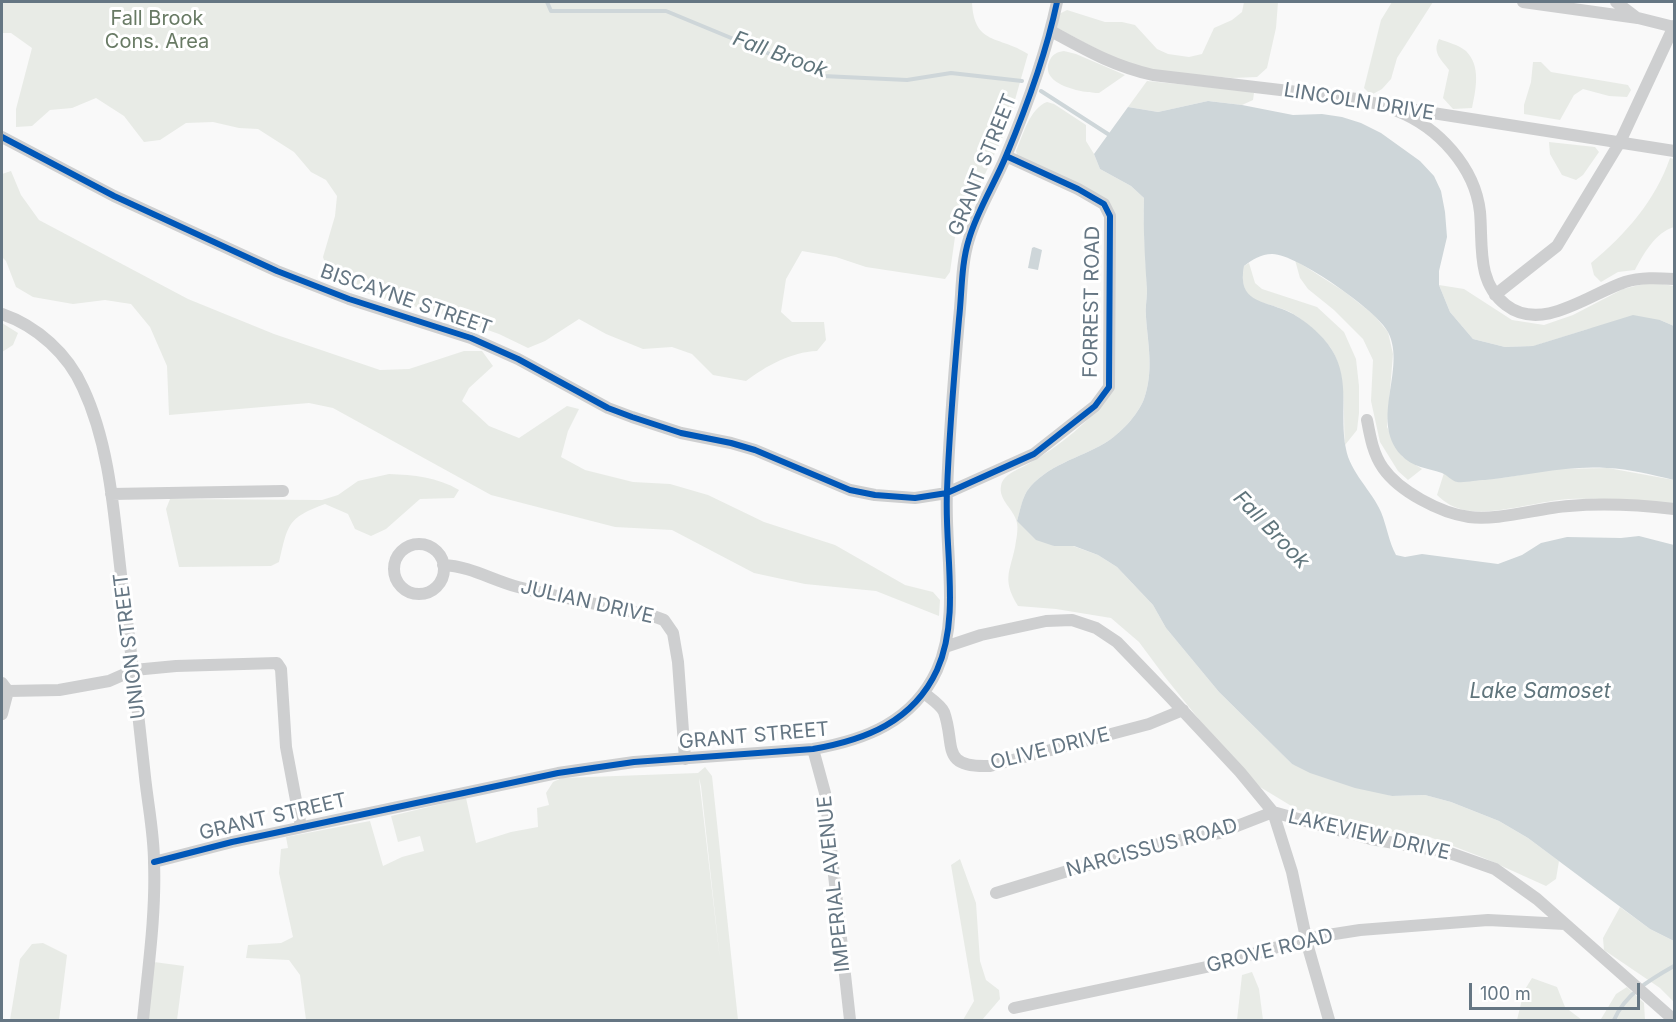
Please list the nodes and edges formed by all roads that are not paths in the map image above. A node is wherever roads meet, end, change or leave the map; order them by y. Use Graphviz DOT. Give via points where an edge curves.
graph roads {
  1 [pos="1057,2"];
  2 [pos="1523,2"];
  3 [pos="1616,2"];
  4 [pos="1638,18"];
  5 [pos="1674,27"];
  6 [pos="1051,31"];
  7 [pos="1382,105"];
  8 [pos="2,137"];
  9 [pos="1620,142"];
  10 [pos="1674,151"];
  11 [pos="1006,156"];
  12 [pos="1674,279"];
  13 [pos="1495,295"];
  14 [pos="2,314"];
  15 [pos="1367,420"];
  16 [pos="283,491"];
  17 [pos="947,493"];
  18 [pos="111,494"];
  19 [pos="1674,509"];
  20 [pos="443,565"];
  21 [pos="945,646"];
  22 [pos="134,670"];
  23 [pos="5,687"];
  24 [pos="924,693"];
  25 [pos="1183,710"];
  26 [pos="2,714"];
  27 [pos="813,749"];
  28 [pos="685,759"];
  29 [pos="1273,812"];
  30 [pos="301,827"];
  31 [pos="154,862"];
  32 [pos="996,893"];
  33 [pos="1565,924"];
  34 [pos="1306,939"];
  35 [pos="1014,1008"];
  36 [pos="1660,1014"];
  37 [pos="143,1020"];
  38 [pos="850,1020"];
  39 [pos="1329,1020"];
  40 [pos="1674,1020"];
  1 -- 6 [label="street, GRANT STREET"];
  2 -- 4 [label="street"];
  3 -- 4 [label="street"];
  4 -- 5 [label="street"];
  5 -- 9 [label="street"];
  6 -- 7 [label="street, LINCOLN DRIVE" via="1104,60 1153,75"];
  6 -- 11 [label="street, GRANT STREET"];
  7 -- 9 [label="street, LINCOLN DRIVE"];
  7 -- 13 [label="street" via="1406,114 1427,129 1464,164 1480,212 1482,263"];
  8 -- 17 [label="street, BISCAYNE STREET" via="114,196 278,271 349,299 471,338 608,408 681,433 755,450 850,490 915,498"];
  9 -- 10 [label="street, LINCOLN DRIVE"];
  9 -- 13 [label="street" via="1557,246"];
  11 -- 17 [label="street, GRANT STREET" via="969,238 964,263"];
  11 -- 17 [label="street, FORREST ROAD" via="1104,204 1110,216 1109,387 1095,406 1034,454"];
  12 -- 13 [label="street" via="1651,277 1626,282 1556,313 1531,315 1507,306"];
  14 -- 18 [label="street, UNION STREET" via="33,330 70,365 93,411"];
  15 -- 19 [label="street" via="1372,445 1383,468 1401,486 1445,512 1470,517 1597,505"];
  16 -- 18 [label="street"];
  17 -- 21 [label="street, GRANT STREET" via="950,621"];
  18 -- 22 [label="street, UNION STREET"];
  20 -- 20 [label="street" via="434,549 419,544 399,554 394,570 407,590 423,593 437,585"];
  20 -- 28 [label="street, JULIAN DRIVE" via="664,620 673,633 678,662"];
  21 -- 24 [label="street, GRANT STREET"];
  21 -- 25 [label="street, LAKEVIEW DRIVE" via="1021,626 1072,620 1096,628 1117,642"];
  22 -- 23 [label="street" via="109,681 59,690"];
  22 -- 30 [label="street" via="197,665 280,666 286,747"];
  22 -- 31 [label="street, UNION STREET"];
  23 -- 26 [label="street"];
  24 -- 25 [label="street, OLIVE DRIVE" via="944,710 951,752 960,762 976,767 1149,724"];
  24 -- 27 [label="street, GRANT STREET" via="906,711 863,738"];
  25 -- 29 [label="street, LAKEVIEW DRIVE"];
  27 -- 28 [label="street, GRANT STREET"];
  27 -- 38 [label="street, IMPERIAL AVENUE" via="825,793"];
  28 -- 30 [label="street, GRANT STREET" via="558,773"];
  29 -- 32 [label="street, NARCISSUS ROAD" via="1219,833 1149,846"];
  29 -- 33 [label="street, LAKEVIEW DRIVE" via="1371,839 1447,852 1496,869"];
  29 -- 34 [label="street"];
  30 -- 31 [label="street, GRANT STREET"];
  31 -- 37 [label="street, UNION STREET"];
  33 -- 34 [label="street, GROVE ROAD" via="1488,920 1360,930"];
  33 -- 36 [label="street, LAKEVIEW DRIVE"];
  34 -- 35 [label="street, GROVE ROAD" via="1211,966"];
  34 -- 39 [label="street"];
  36 -- 40 [label="street, LAKEVIEW DRIVE"];
}
